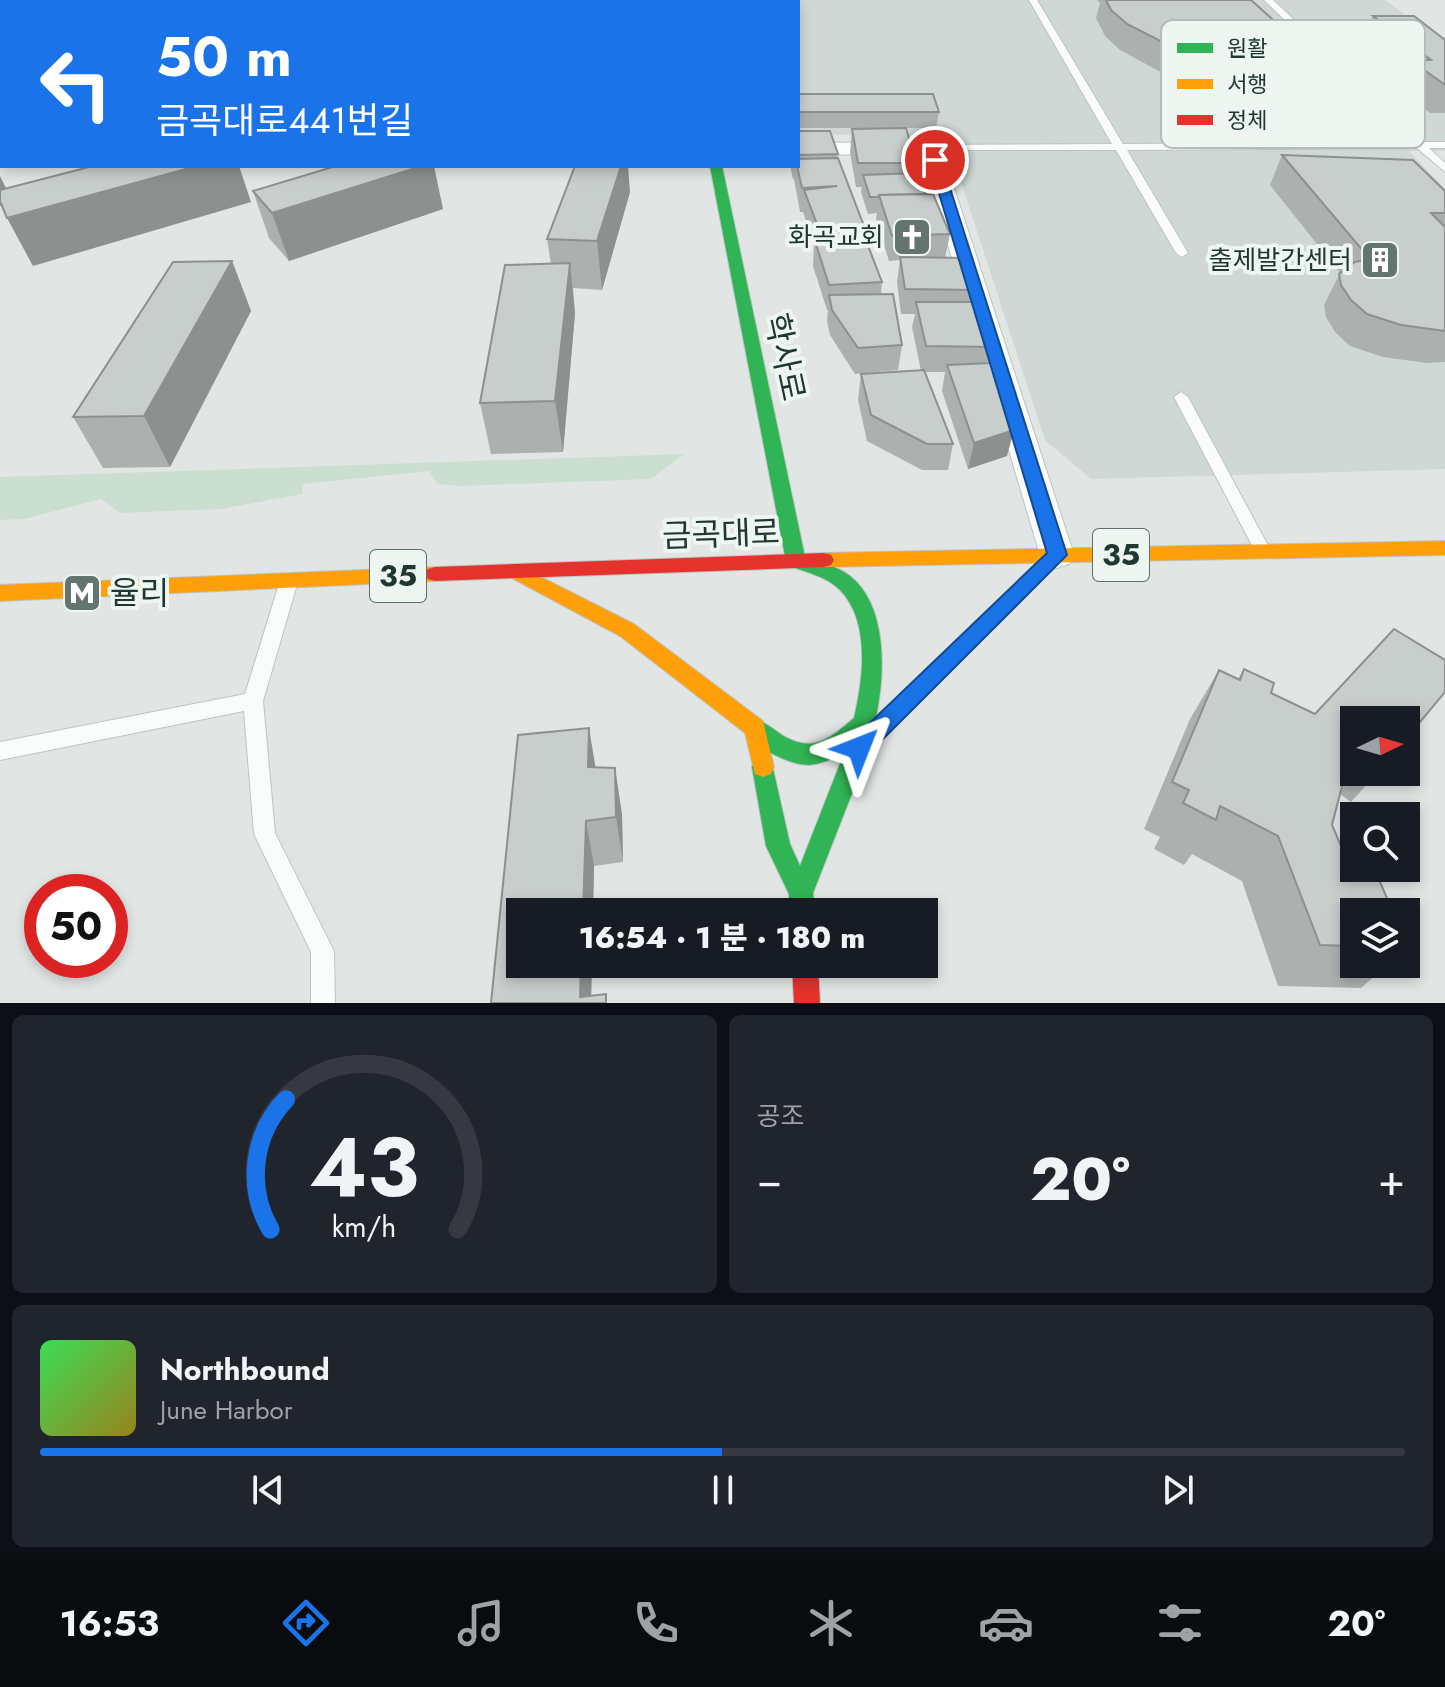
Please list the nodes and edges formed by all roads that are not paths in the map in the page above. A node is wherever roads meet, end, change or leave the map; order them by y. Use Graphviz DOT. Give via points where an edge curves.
graph roads {
  1 [pos="1033,0"];
  2 [pos="1268,0"];
  3 [pos="1289,20"];
  4 [pos="1118,145"];
  5 [pos="1161,145"];
  6 [pos="930,148"];
  7 [pos="1425,148"];
  8 [pos="800,149"];
  9 [pos="716,168"];
  10 [pos="1445,169"];
  11 [pos="1182,253"];
  12 [pos="1181,397"];
  13 [pos="1445,548"];
  14 [pos="1057,555"];
  15 [pos="1265,555"];
  16 [pos="796,561"];
  17 [pos="515,571"];
  18 [pos="289,581"];
  19 [pos="0,593"];
  20 [pos="253,701"];
  21 [pos="864,723"];
  22 [pos="755,728"];
  23 [pos="859,748"];
  24 [pos="0,751"];
  25 [pos="799,898"];
  26 [pos="803,898"];
  27 [pos="806,978"];
  28 [pos="323,1003"];
  29 [pos="807,1003"];
  1 -- 4 [label="lane"];
  2 -- 3 [label="lane"];
  4 -- 5 [label="lane"];
  4 -- 6 [label="lane"];
  4 -- 11 [label="lane"];
  6 -- 8 [label="street"];
  6 -- 14 [label="street"];
  7 -- 10 [label="lane"];
  9 -- 16 [label="main road, 학사로"];
  12 -- 15 [label="lane"];
  13 -- 15 [label="main road, 금곡대로 / 35"];
  14 -- 15 [label="main road, 금곡대로 / 35"];
  14 -- 16 [label="main road, 금곡대로 / 35"];
  14 -- 23 [label="main road"];
  16 -- 17 [label="main road, 금곡대로 / 35"];
  16 -- 21 [label="main road" via="842,581 863,606 872,654"];
  17 -- 18 [label="main road, 금곡대로 / 35"];
  17 -- 22 [label="main road" via="627,630"];
  18 -- 19 [label="main road, 금곡대로 / 35"];
  18 -- 20 [label="lane"];
  20 -- 24 [label="lane"];
  20 -- 28 [label="lane" via="265,834 323,951"];
  21 -- 22 [label="main road" via="837,748 814,756 789,753"];
  21 -- 23 [label="main road"];
  22 -- 25 [label="main road" via="778,846"];
  23 -- 26 [label="main road"];
  27 -- 29 [label="main road"];
}
